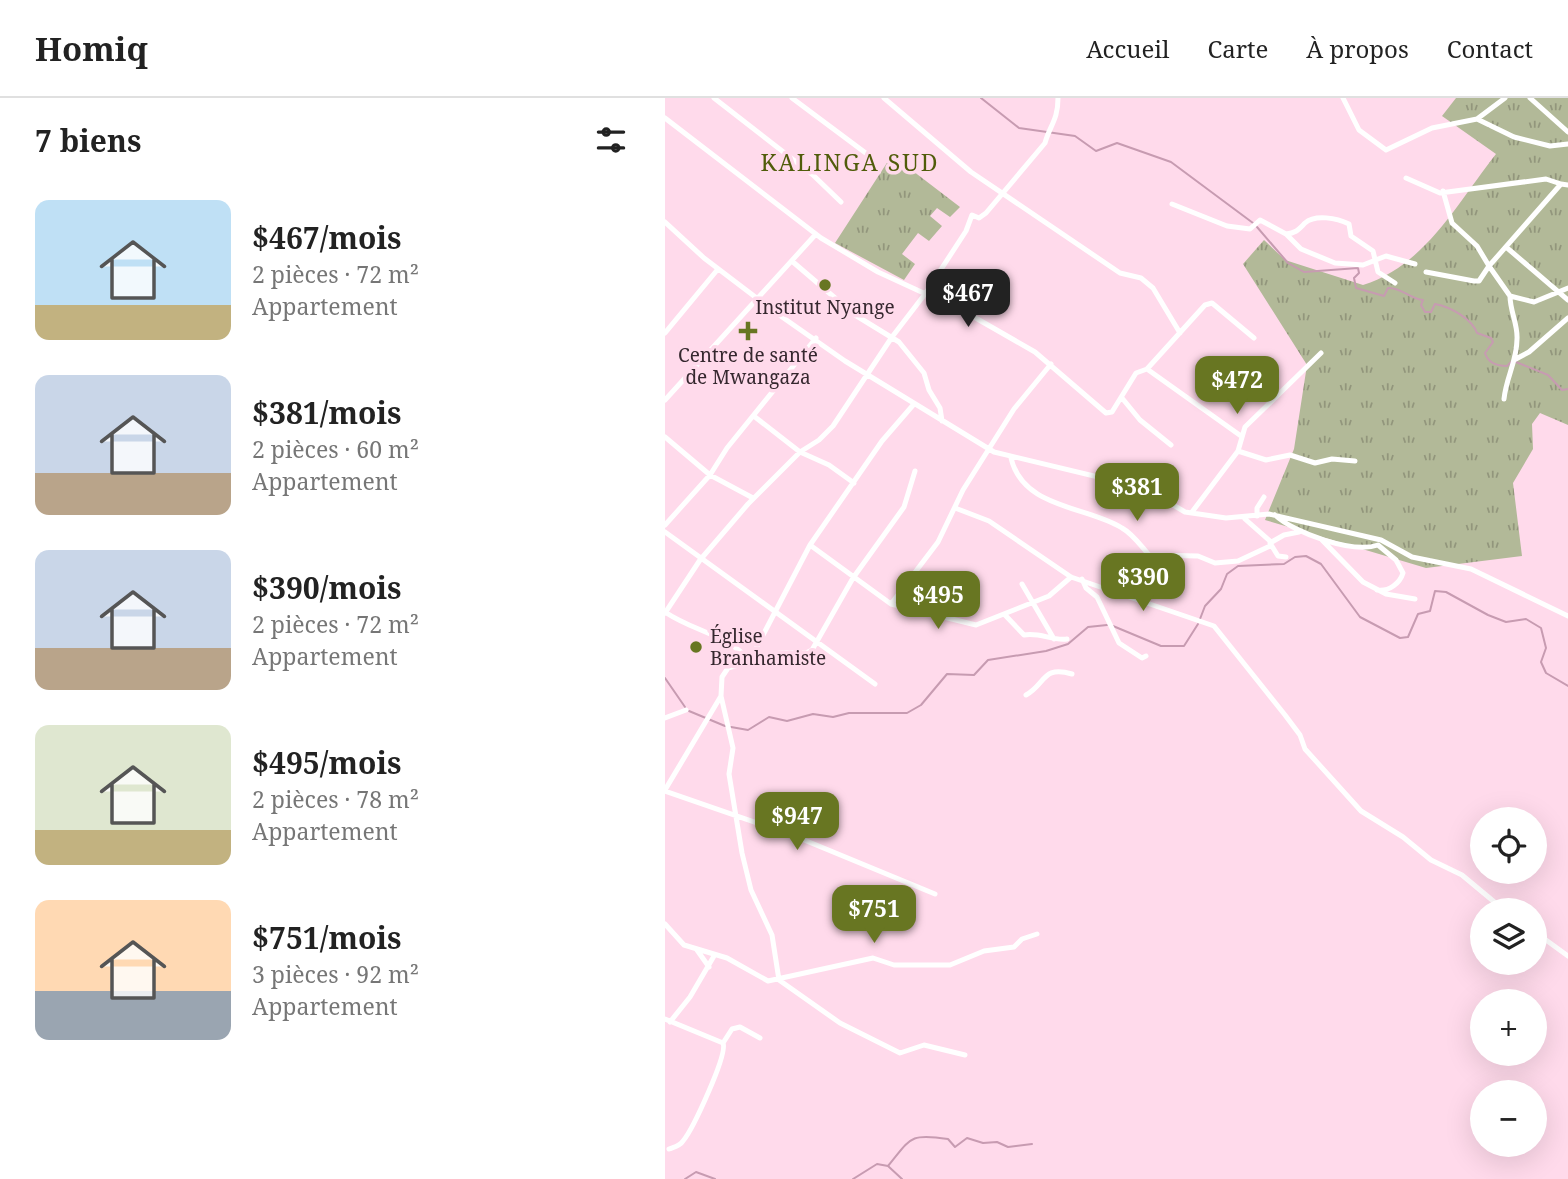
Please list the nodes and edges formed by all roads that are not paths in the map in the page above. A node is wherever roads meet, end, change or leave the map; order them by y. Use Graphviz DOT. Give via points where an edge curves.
graph roads {
  1 [pos="714,98"];
  2 [pos="793,98"];
  3 [pos="884,98"];
  4 [pos="1058,98"];
  5 [pos="1343,98"];
  6 [pos="1505,98"];
  7 [pos="1530,98"];
  8 [pos="665,118"];
  9 [pos="1477,119"];
  10 [pos="1568,132"];
  11 [pos="1568,144"];
  12 [pos="871,158"];
  13 [pos="1406,178"];
  14 [pos="1565,185"];
  15 [pos="1443,191"];
  16 [pos="1003,192"];
  17 [pos="841,202"];
  18 [pos="1172,204"];
  19 [pos="665,222"];
  20 [pos="816,234"];
  21 [pos="1286,234"];
  22 [pos="1506,247"];
  23 [pos="1376,260"];
  24 [pos="793,262"];
  25 [pos="1415,264"];
  26 [pos="1489,266"];
  27 [pos="719,269"];
  28 [pos="1426,272"];
  29 [pos="1395,283"];
  30 [pos="1568,288"];
  31 [pos="1558,291"];
  32 [pos="925,294"];
  33 [pos="1510,296"];
  34 [pos="757,299"];
  35 [pos="1568,300"];
  36 [pos="1568,318"];
  37 [pos="1180,332"];
  38 [pos="665,333"];
  39 [pos="892,337"];
  40 [pos="816,338"];
  41 [pos="1254,338"];
  42 [pos="1321,353"];
  43 [pos="1514,359"];
  44 [pos="1051,364"];
  45 [pos="1147,369"];
  46 [pos="866,374"];
  47 [pos="1122,398"];
  48 [pos="1504,398"];
  49 [pos="665,400"];
  50 [pos="914,404"];
  51 [pos="755,417"];
  52 [pos="942,421"];
  53 [pos="1241,436"];
  54 [pos="665,437"];
  55 [pos="1171,445"];
  56 [pos="990,450"];
  57 [pos="1238,451"];
  58 [pos="800,452"];
  59 [pos="1011,458"];
  60 [pos="1355,461"];
  61 [pos="915,471"];
  62 [pos="710,475"];
  63 [pos="853,483"];
  64 [pos="1264,497"];
  65 [pos="753,498"];
  66 [pos="955,508"];
  67 [pos="1192,513"];
  68 [pos="1275,515"];
  69 [pos="1257,516"];
  70 [pos="1243,517"];
  71 [pos="665,525"];
  72 [pos="1302,531"];
  73 [pos="665,532"];
  74 [pos="1319,538"];
  75 [pos="1364,538"];
  76 [pos="1270,544"];
  77 [pos="810,545"];
  78 [pos="1378,545"];
  79 [pos="1403,553"];
  80 [pos="1286,557"];
  81 [pos="700,560"];
  82 [pos="1071,577"];
  83 [pos="853,579"];
  84 [pos="1082,579"];
  85 [pos="1022,584"];
  86 [pos="1377,590"];
  87 [pos="1415,599"];
  88 [pos="891,604"];
  89 [pos="1031,604"];
  90 [pos="775,611"];
  91 [pos="665,613"];
  92 [pos="1567,614"];
  93 [pos="1005,615"];
  94 [pos="1054,639"];
  95 [pos="1067,639"];
  96 [pos="818,641"];
  97 [pos="1146,656"];
  98 [pos="750,660"];
  99 [pos="1072,674"];
  100 [pos="875,684"];
  101 [pos="1026,695"];
  102 [pos="721,696"];
  103 [pos="686,710"];
  104 [pos="665,716"];
  105 [pos="665,790"];
  106 [pos="734,816"];
  107 [pos="935,894"];
  108 [pos="1490,898"];
  109 [pos="665,924"];
  110 [pos="1037,934"];
  111 [pos="1547,941"];
  112 [pos="697,950"];
  113 [pos="714,956"];
  114 [pos="1568,956"];
  115 [pos="709,967"];
  116 [pos="779,980"];
  117 [pos="667,1020"];
  118 [pos="760,1038"];
  119 [pos="723,1043"];
  120 [pos="965,1055"];
  121 [pos="669,1149"];
  1 -- 17 [label="street"];
  2 -- 12 [label="street"];
  3 -- 16 [label="street" via="954,159"];
  4 -- 16 [label="street" via="1057,121 1045,144"];
  5 -- 9 [label="street" via="1359,130 1386,150 1432,128"];
  6 -- 9 [label="street"];
  7 -- 10 [label="street"];
  8 -- 20 [label="street"];
  9 -- 11 [label="street" via="1550,146"];
  13 -- 15 [label="street"];
  14 -- 15 [label="street" via="1546,179"];
  14 -- 22 [label="street"];
  15 -- 26 [label="street" via="1452,223 1477,246"];
  16 -- 32 [label="street" via="986,214 972,215"];
  16 -- 37 [label="street" via="1106,264 1146,282"];
  18 -- 21 [label="street" via="1227,226 1250,229 1260,220"];
  19 -- 27 [label="street"];
  20 -- 24 [label="street"];
  20 -- 32 [label="street"];
  21 -- 23 [label="street" via="1301,249 1335,262 1363,265"];
  21 -- 23 [label="street" via="1313,220 1342,220 1349,224 1351,236 1373,251"];
  22 -- 26 [label="street"];
  22 -- 31 [label="street"];
  23 -- 25 [label="street" via="1386,256"];
  23 -- 29 [label="street" via="1378,272"];
  24 -- 34 [label="street"];
  24 -- 39 [label="street" via="855,315"];
  26 -- 28 [label="street" via="1479,281"];
  26 -- 33 [label="street"];
  27 -- 34 [label="street"];
  27 -- 38 [label="street"];
  30 -- 31 [label="street"];
  31 -- 33 [label="street" via="1534,302"];
  31 -- 35 [label="street"];
  32 -- 39 [label="street"];
  32 -- 44 [label="street" via="975,317"];
  33 -- 43 [label="street" via="1518,337"];
  34 -- 40 [label="street"];
  34 -- 49 [label="street"];
  36 -- 43 [label="street"];
  37 -- 41 [label="street" via="1212,303"];
  37 -- 45 [label="street"];
  39 -- 46 [label="street"];
  39 -- 52 [label="street" via="924,373"];
  40 -- 46 [label="street"];
  40 -- 51 [label="street"];
  42 -- 53 [label="street" via="1273,396"];
  43 -- 48 [label="street"];
  44 -- 47 [label="street" via="1106,413"];
  44 -- 56 [label="street" via="1020,401"];
  45 -- 47 [label="street" via="1136,373"];
  45 -- 53 [label="street"];
  46 -- 50 [label="street"];
  46 -- 58 [label="street" via="826,435"];
  47 -- 55 [label="street"];
  50 -- 52 [label="street"];
  50 -- 63 [label="street"];
  51 -- 58 [label="street"];
  51 -- 62 [label="street"];
  52 -- 56 [label="street"];
  53 -- 57 [label="street"];
  54 -- 62 [label="street"];
  56 -- 59 [label="street"];
  56 -- 66 [label="street"];
  57 -- 60 [label="street" via="1266,460 1290,455 1315,463 1332,458"];
  57 -- 67 [label="street"];
  58 -- 63 [label="street"];
  58 -- 65 [label="street"];
  59 -- 67 [label="street" via="1144,488"];
  59 -- 76 [label="street" via="1035,492 1122,527 1149,555 1198,556 1215,563 1238,561"];
  61 -- 83 [label="street" via="904,508"];
  62 -- 65 [label="street"];
  62 -- 71 [label="street"];
  63 -- 77 [label="street"];
  64 -- 69 [label="street"];
  65 -- 81 [label="street"];
  66 -- 82 [label="street" via="989,521"];
  66 -- 88 [label="street" via="928,558"];
  67 -- 70 [label="street"];
  68 -- 69 [label="street"];
  68 -- 72 [label="street"];
  68 -- 75 [label="street"];
  69 -- 70 [label="street"];
  70 -- 76 [label="street"];
  72 -- 74 [label="street"];
  72 -- 76 [label="street"];
  73 -- 81 [label="street"];
  74 -- 78 [label="street" via="1346,545"];
  74 -- 86 [label="street" via="1352,574"];
  75 -- 78 [label="street"];
  75 -- 79 [label="street" via="1388,542"];
  76 -- 80 [label="street" via="1278,556"];
  77 -- 83 [label="street"];
  77 -- 90 [label="street"];
  78 -- 79 [label="street"];
  78 -- 86 [label="street" via="1403,573 1396,584"];
  79 -- 92 [label="street" via="1471,569"];
  81 -- 90 [label="street"];
  81 -- 91 [label="street"];
  82 -- 84 [label="street"];
  82 -- 89 [label="street"];
  83 -- 88 [label="street"];
  83 -- 96 [label="street"];
  84 -- 97 [label="street" via="1097,597 1119,643 1142,658"];
  84 -- 108 [label="street" via="1217,628 1293,725 1305,749 1361,811 1431,860 1462,875"];
  85 -- 89 [label="street"];
  86 -- 87 [label="street"];
  88 -- 93 [label="street" via="976,625"];
  89 -- 93 [label="street"];
  89 -- 94 [label="street"];
  90 -- 96 [label="street"];
  90 -- 98 [label="street"];
  91 -- 98 [label="street" via="703,628"];
  93 -- 94 [label="street" via="1024,635"];
  94 -- 95 [label="street"];
  96 -- 98 [label="street" via="806,653"];
  96 -- 100 [label="street"];
  98 -- 102 [label="street" via="728,668 722,677"];
  99 -- 101 [label="street" via="1049,672"];
  102 -- 105 [label="street"];
  102 -- 106 [label="street" via="733,748 729,775"];
  103 -- 104 [label="street"];
  105 -- 106 [label="street"];
  106 -- 107 [label="street"];
  106 -- 116 [label="street" via="751,890 772,935"];
  109 -- 112 [label="street" via="684,945"];
  110 -- 116 [label="street" via="1014,947 984,951 950,965 894,965 873,958"];
  111 -- 114 [label="street"];
  112 -- 113 [label="street"];
  112 -- 115 [label="street"];
  113 -- 115 [label="street"];
  113 -- 116 [label="street" via="727,958 768,981"];
  115 -- 117 [label="street"];
  116 -- 120 [label="street" via="840,1023 900,1053 924,1045"];
  117 -- 119 [label="street"];
  118 -- 119 [label="street" via="738,1027"];
  119 -- 121 [label="street" via="720,1065 684,1140"];
}
